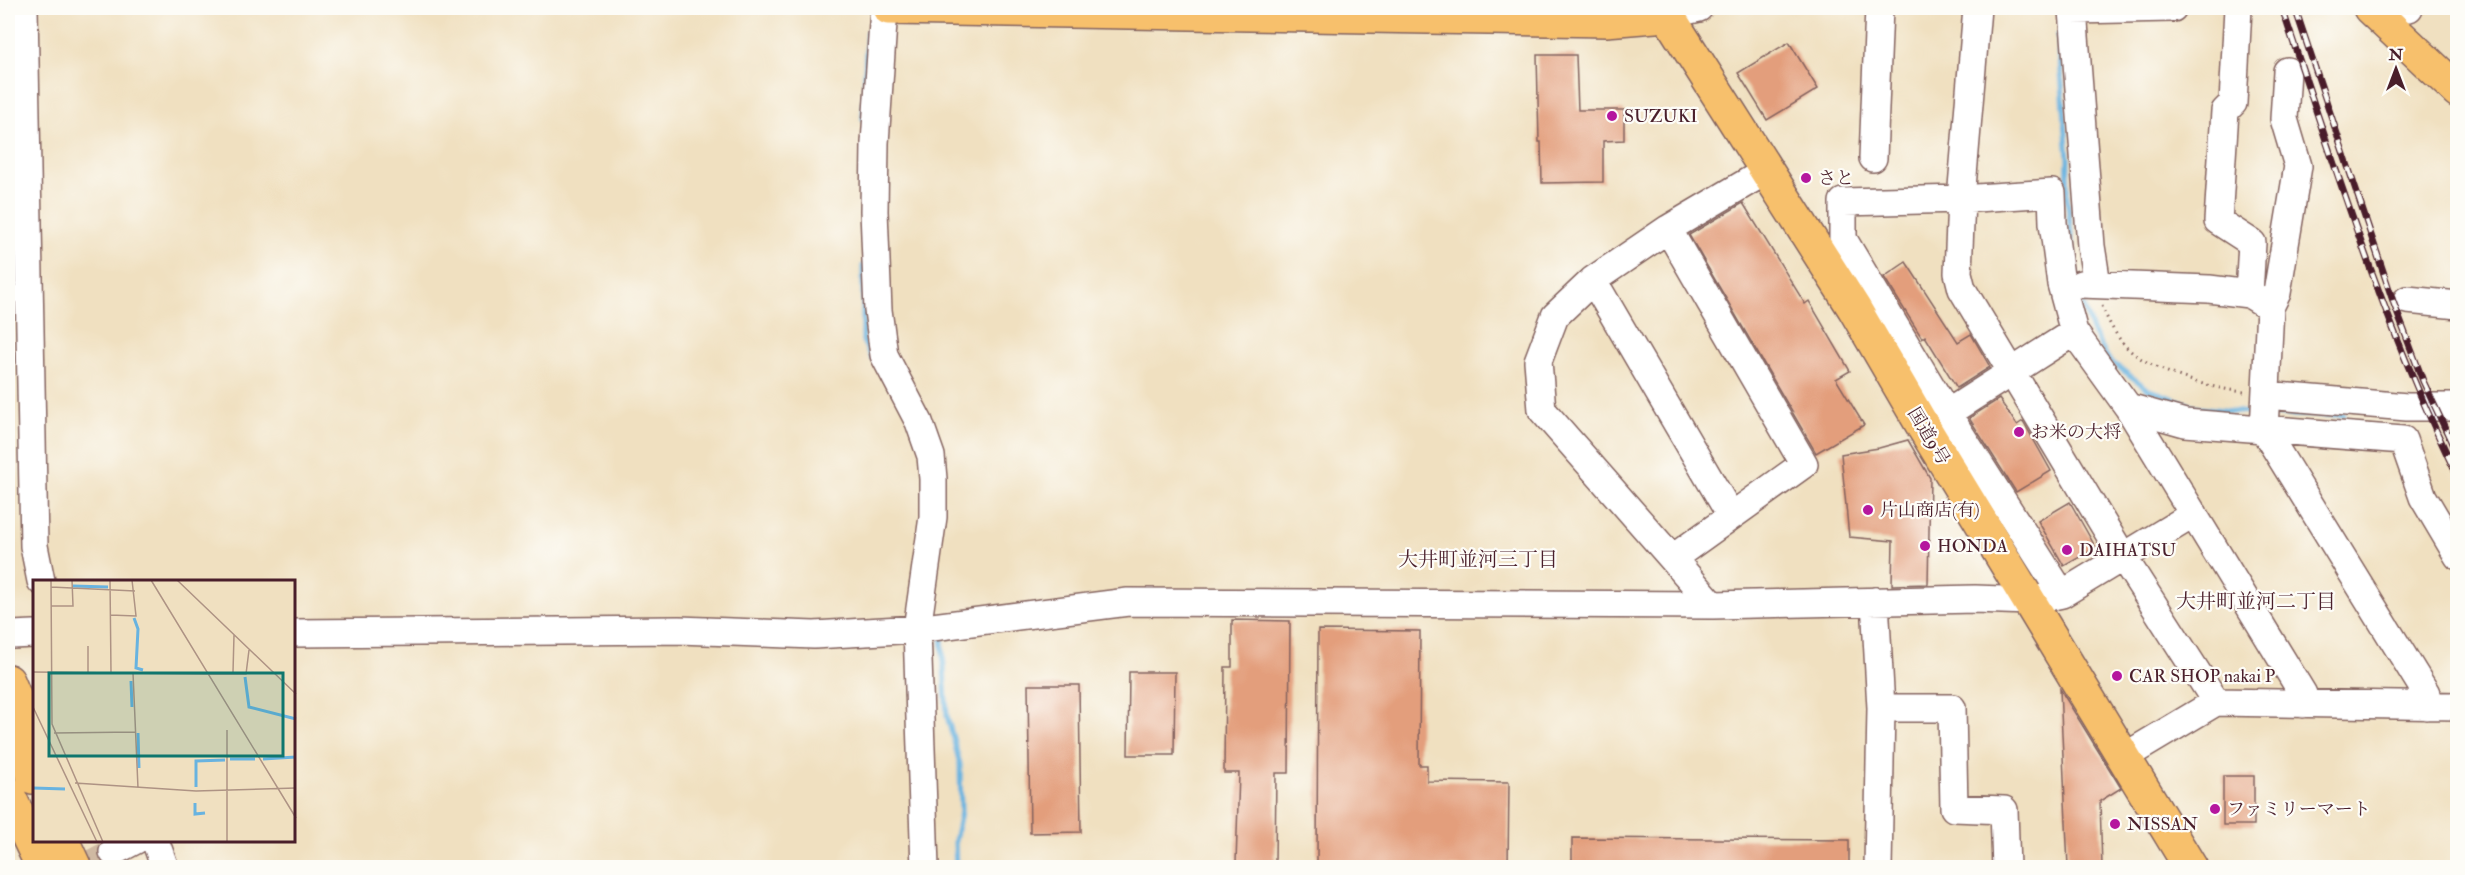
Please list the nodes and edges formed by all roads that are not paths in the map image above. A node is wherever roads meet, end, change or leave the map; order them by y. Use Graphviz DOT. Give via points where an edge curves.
graph roads {
  1 [pos="24,8"];
  2 [pos="886,8"];
  3 [pos="1699,8"];
  4 [pos="1879,8"];
  5 [pos="1977,8"];
  6 [pos="2068,8"];
  7 [pos="2173,8"];
  8 [pos="2238,8"];
  9 [pos="2409,8"];
  10 [pos="2371,9"];
  11 [pos="1194,11"];
  12 [pos="1665,11"];
  13 [pos="2287,72"];
  14 [pos="2457,91"];
  15 [pos="1873,158"];
  16 [pos="1766,171"];
  17 [pos="1961,199"];
  18 [pos="1668,229"];
  19 [pos="1593,280"];
  20 [pos="2061,284"];
  21 [pos="2097,284"];
  22 [pos="2407,300"];
  23 [pos="2260,301"];
  24 [pos="2457,305"];
  25 [pos="18,324"];
  26 [pos="2074,332"];
  27 [pos="2013,371"];
  28 [pos="2266,394"];
  29 [pos="2128,407"];
  30 [pos="2457,407"];
  31 [pos="1935,421"];
  32 [pos="2264,429"];
  33 [pos="2194,514"];
  34 [pos="1731,516"];
  35 [pos="2457,556"];
  36 [pos="2123,557"];
  37 [pos="1672,558"];
  38 [pos="41,580"];
  39 [pos="2062,594"];
  40 [pos="2029,601"];
  41 [pos="1875,602"];
  42 [pos="1713,605"];
  43 [pos="917,629"];
  44 [pos="296,633"];
  45 [pos="8,681"];
  46 [pos="2216,702"];
  47 [pos="2303,704"];
  48 [pos="2426,706"];
  49 [pos="2457,706"];
  50 [pos="1881,708"];
  51 [pos="8,724"];
  52 [pos="2124,757"];
  53 [pos="20,792"];
  54 [pos="33,834"];
  55 [pos="35,842"];
  56 [pos="63,842"];
  57 [pos="155,842"];
  58 [pos="43,867"];
  59 [pos="75,867"];
  60 [pos="165,867"];
  61 [pos="925,867"];
  62 [pos="1878,867"];
  63 [pos="2006,867"];
  64 [pos="2191,867"];
  1 -- 25 [label="street"];
  2 -- 11 [label="main road"];
  2 -- 43 [label="street" via="874,211 878,310 884,355 932,456 933,517"];
  3 -- 12 [label="street"];
  4 -- 15 [label="street"];
  5 -- 17 [label="street"];
  6 -- 7 [label="street"];
  6 -- 21 [label="street"];
  8 -- 23 [label="street" via="2232,103 2225,111 2218,221 2252,243"];
  9 -- 10 [label="street"];
  10 -- 14 [label="main road"];
  11 -- 12 [label="main road" via="1606,20"];
  12 -- 16 [label="main road, 国道9号"];
  13 -- 23 [label="street" via="2284,119 2298,166 2277,293"];
  16 -- 18 [label="street"];
  16 -- 31 [label="main road, 国道9号" via="1854,308"];
  17 -- 20 [label="street" via="2052,193"];
  17 -- 27 [label="street" via="1958,273 1962,289"];
  17 -- 31 [label="street" via="1843,202 1843,238"];
  18 -- 19 [label="street"];
  18 -- 34 [label="street" via="1804,464"];
  19 -- 34 [label="street"];
  19 -- 37 [label="street" via="1555,316 1538,361 1542,410"];
  20 -- 21 [label="street"];
  20 -- 26 [label="street"];
  21 -- 23 [label="street" via="2209,289"];
  22 -- 24 [label="street"];
  23 -- 28 [label="street"];
  25 -- 38 [label="street" via="34,546"];
  26 -- 27 [label="street"];
  26 -- 29 [label="street"];
  27 -- 31 [label="street"];
  27 -- 36 [label="street"];
  28 -- 30 [label="street" via="2406,407"];
  28 -- 32 [label="street"];
  29 -- 32 [label="street" via="2185,423"];
  29 -- 33 [label="street"];
  31 -- 39 [label="street"];
  31 -- 40 [label="main road, 国道9号"];
  32 -- 35 [label="street" via="2403,440 2423,497"];
  32 -- 48 [label="street" via="2426,693"];
  33 -- 36 [label="street"];
  33 -- 47 [label="street" via="2303,694"];
  34 -- 37 [label="street"];
  36 -- 39 [label="street"];
  36 -- 46 [label="street"];
  37 -- 42 [label="street"];
  39 -- 40 [label="street"];
  40 -- 41 [label="street"];
  40 -- 52 [label="main road, 国道9号"];
  41 -- 42 [label="street"];
  41 -- 50 [label="street"];
  42 -- 43 [label="street" via="1128,602"];
  43 -- 44 [label="street" via="814,635 679,630"];
  43 -- 61 [label="street"];
  45 -- 53 [label="main road" via="24,721"];
  46 -- 47 [label="street"];
  46 -- 52 [label="street"];
  47 -- 48 [label="street"];
  48 -- 49 [label="street"];
  50 -- 62 [label="street"];
  50 -- 63 [label="street" via="1952,708 1954,808 2004,810"];
  51 -- 53 [label="main road"];
  52 -- 64 [label="main road, 国道9号"];
  53 -- 54 [label="main road"];
  55 -- 58 [label="main road"];
  56 -- 59 [label="main road"];
  57 -- 60 [label="street"];
}
